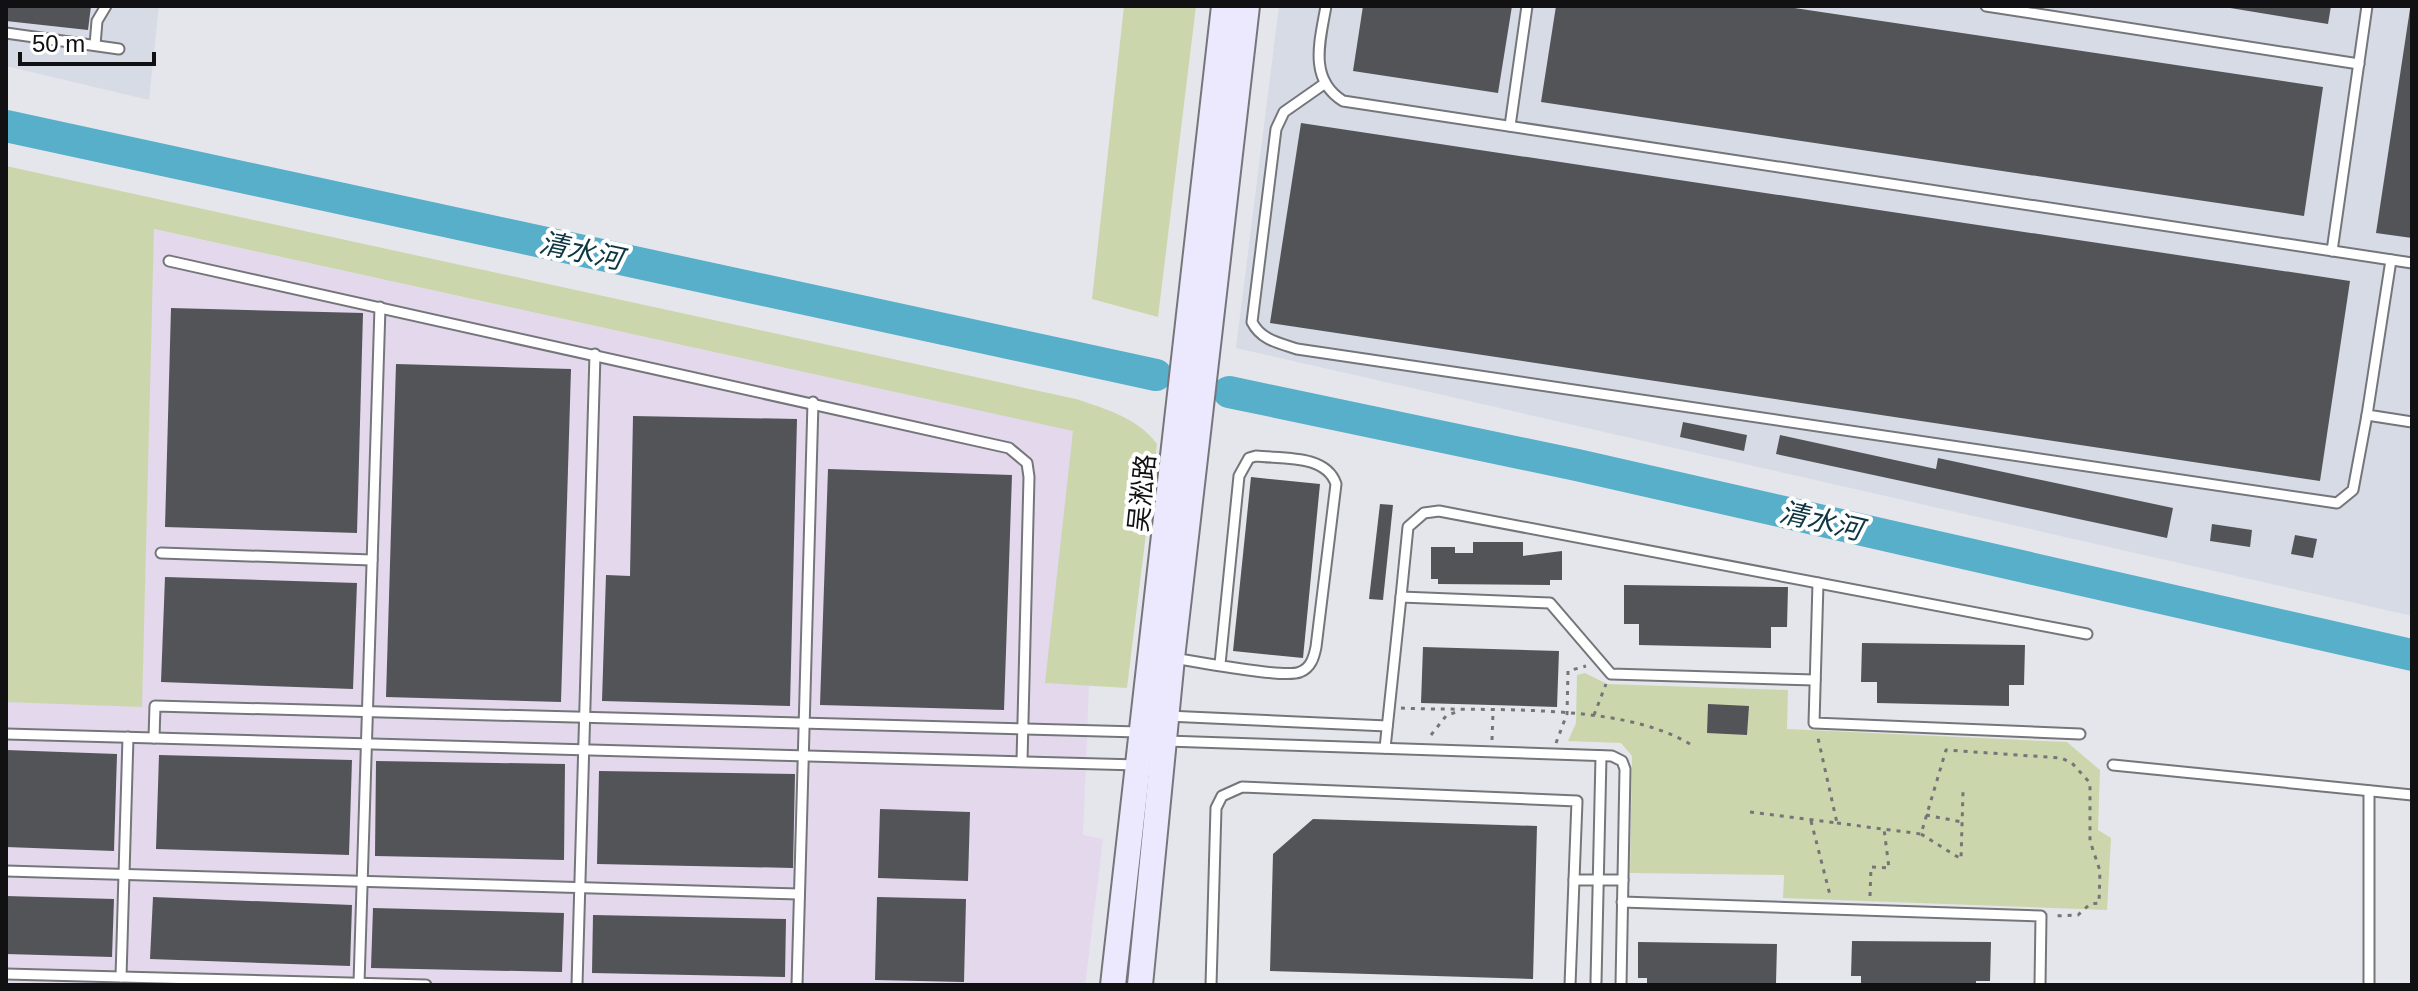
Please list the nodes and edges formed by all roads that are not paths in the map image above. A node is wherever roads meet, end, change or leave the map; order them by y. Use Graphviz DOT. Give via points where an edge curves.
graph roads {
  1 [pos="106,6"];
  2 [pos="1224,6"];
  3 [pos="1247,6"];
  4 [pos="1326,6"];
  5 [pos="1527,6"];
  6 [pos="1986,6"];
  7 [pos="2367,6"];
  8 [pos="6,33"];
  9 [pos="95,45"];
  10 [pos="119,49"];
  11 [pos="2359,64"];
  12 [pos="1324,84"];
  13 [pos="1510,126"];
  14 [pos="2332,251"];
  15 [pos="2391,260"];
  16 [pos="169,261"];
  17 [pos="2412,263"];
  18 [pos="380,307"];
  19 [pos="595,354"];
  20 [pos="813,402"];
  21 [pos="2367,415"];
  22 [pos="2412,422"];
  23 [pos="161,553"];
  24 [pos="372,560"];
  25 [pos="1818,583"];
  26 [pos="1401,597"];
  27 [pos="2087,634"];
  28 [pos="1172,658"];
  29 [pos="1220,664"];
  30 [pos="1815,680"];
  31 [pos="367,711"];
  32 [pos="585,717"];
  33 [pos="804,723"];
  34 [pos="1387,726"];
  35 [pos="1022,729"];
  36 [pos="1155,730"];
  37 [pos="6,734"];
  38 [pos="2080,734"];
  39 [pos="128,737"];
  40 [pos="154,738"];
  41 [pos="366,744"];
  42 [pos="1385,748"];
  43 [pos="584,750"];
  44 [pos="803,755"];
  45 [pos="1601,756"];
  46 [pos="1022,761"];
  47 [pos="1151,765"];
  48 [pos="2113,765"];
  49 [pos="2369,791"];
  50 [pos="2412,795"];
  51 [pos="6,871"];
  52 [pos="124,874"];
  53 [pos="1574,880"];
  54 [pos="1598,880"];
  55 [pos="1623,880"];
  56 [pos="362,881"];
  57 [pos="580,887"];
  58 [pos="799,894"];
  59 [pos="1622,902"];
  60 [pos="6,974"];
  61 [pos="121,977"];
  62 [pos="1596,982"];
  63 [pos="359,983"];
  64 [pos="426,985"];
  65 [pos="577,985"];
  66 [pos="797,985"];
  67 [pos="1113,985"];
  68 [pos="1140,985"];
  69 [pos="1211,985"];
  70 [pos="1570,985"];
  71 [pos="1621,985"];
  72 [pos="2040,985"];
  73 [pos="2369,985"];
  1 -- 9 [label="lane" via="97,21"];
  2 -- 36 [label="main road, 吴淞路"];
  3 -- 28 [label="main road, 吴淞路"];
  4 -- 12 [label="lane" via="1320,60"];
  5 -- 13 [label="lane"];
  6 -- 11 [label="lane"];
  7 -- 11 [label="lane"];
  8 -- 9 [label="lane"];
  9 -- 10 [label="lane"];
  11 -- 14 [label="lane"];
  12 -- 13 [label="lane" via="1343,101"];
  12 -- 21 [label="lane" via="1284,112 1276,129 1252,322 1271,341 1297,349 2337,503 2353,490"];
  13 -- 14 [label="lane"];
  14 -- 15 [label="lane"];
  15 -- 17 [label="lane"];
  15 -- 21 [label="lane"];
  16 -- 18 [label="lane"];
  18 -- 19 [label="lane"];
  18 -- 24 [label="lane"];
  19 -- 20 [label="lane"];
  19 -- 32 [label="lane"];
  20 -- 33 [label="lane"];
  20 -- 35 [label="lane" via="995,443 1021,454 1027,463"];
  21 -- 22 [label="lane"];
  23 -- 24 [label="lane"];
  24 -- 31 [label="lane"];
  25 -- 26 [label="lane" via="1439,511 1424,513 1408,527"];
  25 -- 27 [label="lane"];
  25 -- 30 [label="lane"];
  26 -- 30 [label="lane" via="1550,603 1611,674"];
  26 -- 34 [label="lane"];
  28 -- 29 [label="lane"];
  28 -- 36 [label="main road, 吴淞路"];
  29 -- 29 [label="lane" via="1298,674 1314,659 1336,484 1327,468 1256,456 1244,466"];
  30 -- 38 [label="lane" via="1814,723"];
  31 -- 32 [label="lane"];
  31 -- 40 [label="lane" via="155,706"];
  31 -- 41 [label="lane"];
  32 -- 33 [label="lane"];
  32 -- 43 [label="lane"];
  33 -- 35 [label="lane"];
  33 -- 44 [label="lane"];
  34 -- 36 [label="lane"];
  34 -- 42 [label="lane"];
  35 -- 36 [label="lane"];
  35 -- 46 [label="lane"];
  36 -- 42 [label="lane"];
  36 -- 47 [label="main road, 吴淞路"];
  37 -- 39 [label="lane"];
  39 -- 40 [label="lane"];
  39 -- 52 [label="lane"];
  40 -- 41 [label="lane"];
  41 -- 43 [label="lane"];
  41 -- 56 [label="lane"];
  42 -- 45 [label="lane"];
  43 -- 44 [label="lane"];
  43 -- 57 [label="lane"];
  44 -- 46 [label="lane"];
  44 -- 58 [label="lane"];
  45 -- 54 [label="lane"];
  45 -- 55 [label="lane" via="1622,761 1625,769"];
  46 -- 47 [label="lane"];
  47 -- 67 [label="main road, 吴淞路"];
  47 -- 68 [label="main road, 吴淞路"];
  48 -- 49 [label="lane"];
  49 -- 50 [label="lane"];
  49 -- 73 [label="lane"];
  51 -- 52 [label="lane"];
  52 -- 56 [label="lane"];
  52 -- 61 [label="lane"];
  53 -- 54 [label="lane"];
  53 -- 69 [label="lane" via="1577,801 1231,789 1216,808"];
  53 -- 70 [label="lane"];
  54 -- 55 [label="lane"];
  54 -- 62 [label="lane"];
  55 -- 59 [label="lane"];
  56 -- 57 [label="lane"];
  56 -- 63 [label="lane"];
  57 -- 58 [label="lane"];
  57 -- 65 [label="lane"];
  58 -- 66 [label="lane"];
  59 -- 71 [label="lane"];
  59 -- 72 [label="lane" via="2041,916"];
  60 -- 61 [label="lane"];
  61 -- 63 [label="lane"];
  63 -- 64 [label="lane"];
}
